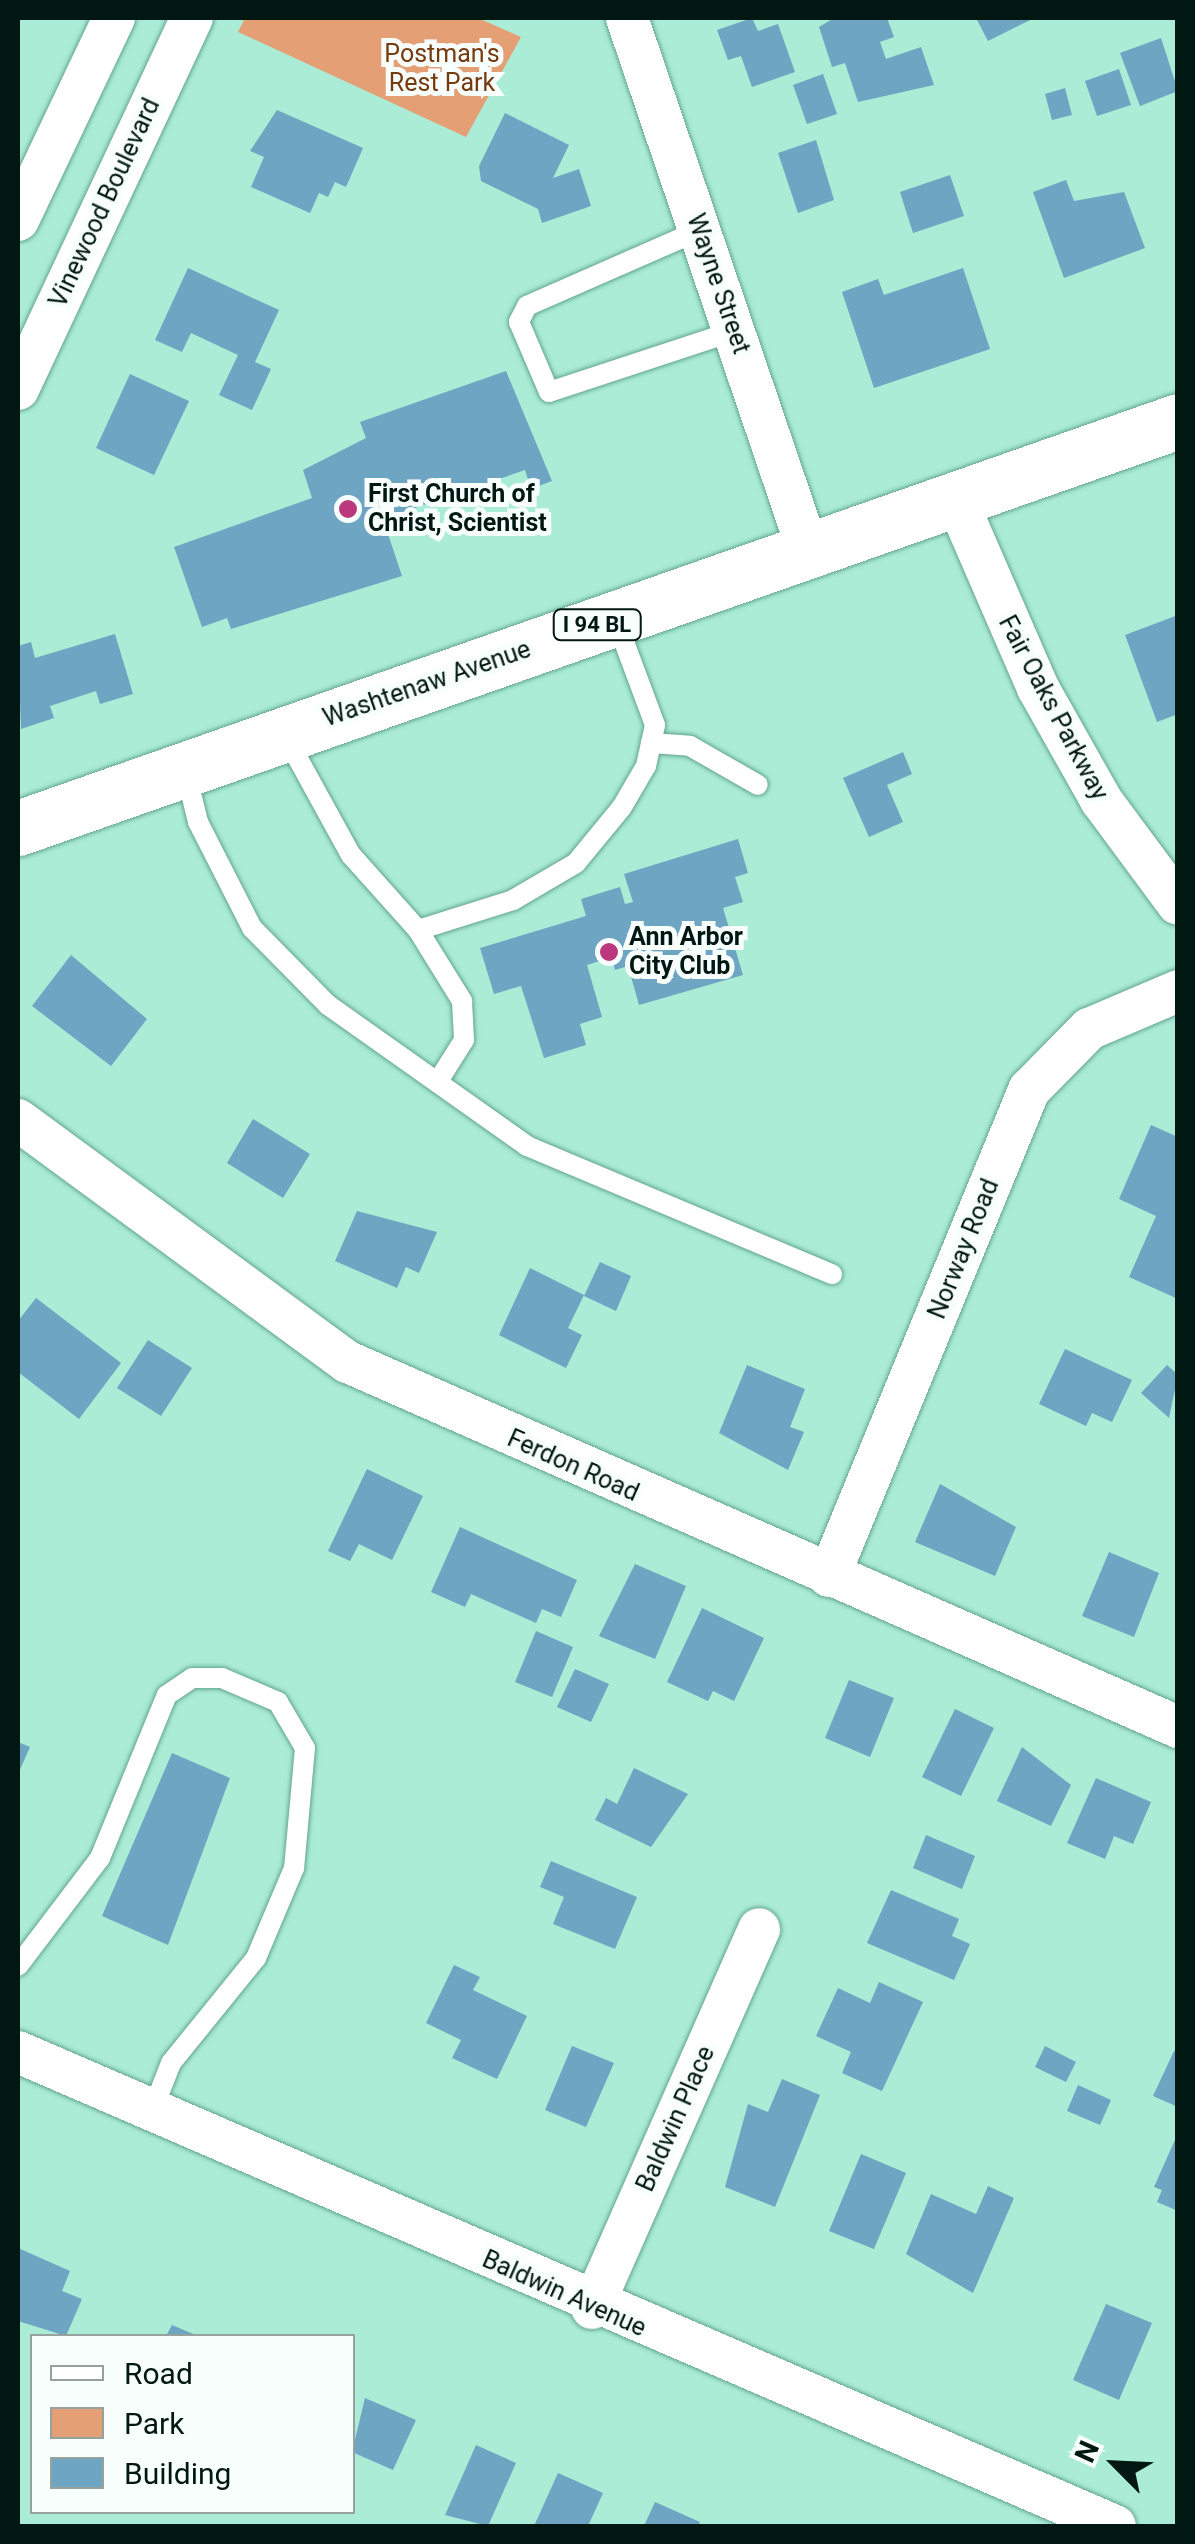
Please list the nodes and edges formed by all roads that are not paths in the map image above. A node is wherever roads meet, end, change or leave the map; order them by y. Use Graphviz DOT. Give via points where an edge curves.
graph roads {
  1 [pos="114,18"];
  2 [pos="192,18"];
  3 [pos="628,18"];
  4 [pos="18,220"];
  5 [pos="700,230"];
  6 [pos="734,331"];
  7 [pos="18,389"];
  8 [pos="1178,422"];
  9 [pos="954,497"];
  10 [pos="808,550"];
  11 [pos="615,619"];
  12 [pos="284,733"];
  13 [pos="651,743"];
  14 [pos="185,768"];
  15 [pos="758,785"];
  16 [pos="18,828"];
  17 [pos="1178,904"];
  18 [pos="418,930"];
  19 [pos="1178,991"];
  20 [pos="440,1078"];
  21 [pos="18,1120"];
  22 [pos="832,1274"];
  23 [pos="829,1576"];
  24 [pos="1178,1727"];
  25 [pos="759,1930"];
  26 [pos="18,1966"];
  27 [pos="18,2052"];
  28 [pos="152,2109"];
  29 [pos="592,2308"];
  30 [pos="1115,2526"];
  1 -- 4 [label="street"];
  2 -- 7 [label="street, Vinewood Boulevard"];
  3 -- 5 [label="street, Wayne Street"];
  5 -- 6 [label="street, Wayne Street"];
  5 -- 6 [label="lane" via="526,306 519,322 549,392"];
  6 -- 10 [label="street, Wayne Street"];
  8 -- 9 [label="main road, Washtenaw Avenue / I 94 BL"];
  9 -- 10 [label="main road, Washtenaw Avenue / I 94 BL"];
  9 -- 17 [label="street, Fair Oaks Parkway" via="1038,688 1102,800"];
  10 -- 11 [label="main road, Washtenaw Avenue / I 94 BL"];
  11 -- 12 [label="main road, Washtenaw Avenue / I 94 BL"];
  11 -- 13 [label="lane" via="644,687"];
  12 -- 14 [label="main road, Washtenaw Avenue / I 94 BL"];
  12 -- 18 [label="lane" via="351,855"];
  13 -- 15 [label="lane" via="690,746"];
  13 -- 18 [label="lane" via="622,806 576,862 513,900"];
  14 -- 16 [label="main road, Washtenaw Avenue / I 94 BL"];
  14 -- 20 [label="lane" via="198,822 284,967"];
  18 -- 20 [label="lane" via="462,1002 464,1040"];
  19 -- 23 [label="street, Norway Road" via="1089,1029 1029,1090"];
  20 -- 22 [label="lane" via="528,1146 604,1185"];
  21 -- 23 [label="street, Ferdon Road" via="348,1362"];
  23 -- 24 [label="street, Ferdon Road"];
  25 -- 29 [label="street, Baldwin Place"];
  26 -- 28 [label="lane" via="100,1858 168,1695 192,1678 222,1678 278,1702 305,1748 294,1868 256,1958 171,2063"];
  27 -- 28 [label="street, Baldwin Avenue"];
  28 -- 29 [label="street, Baldwin Avenue"];
  29 -- 30 [label="street, Baldwin Avenue"];
}
